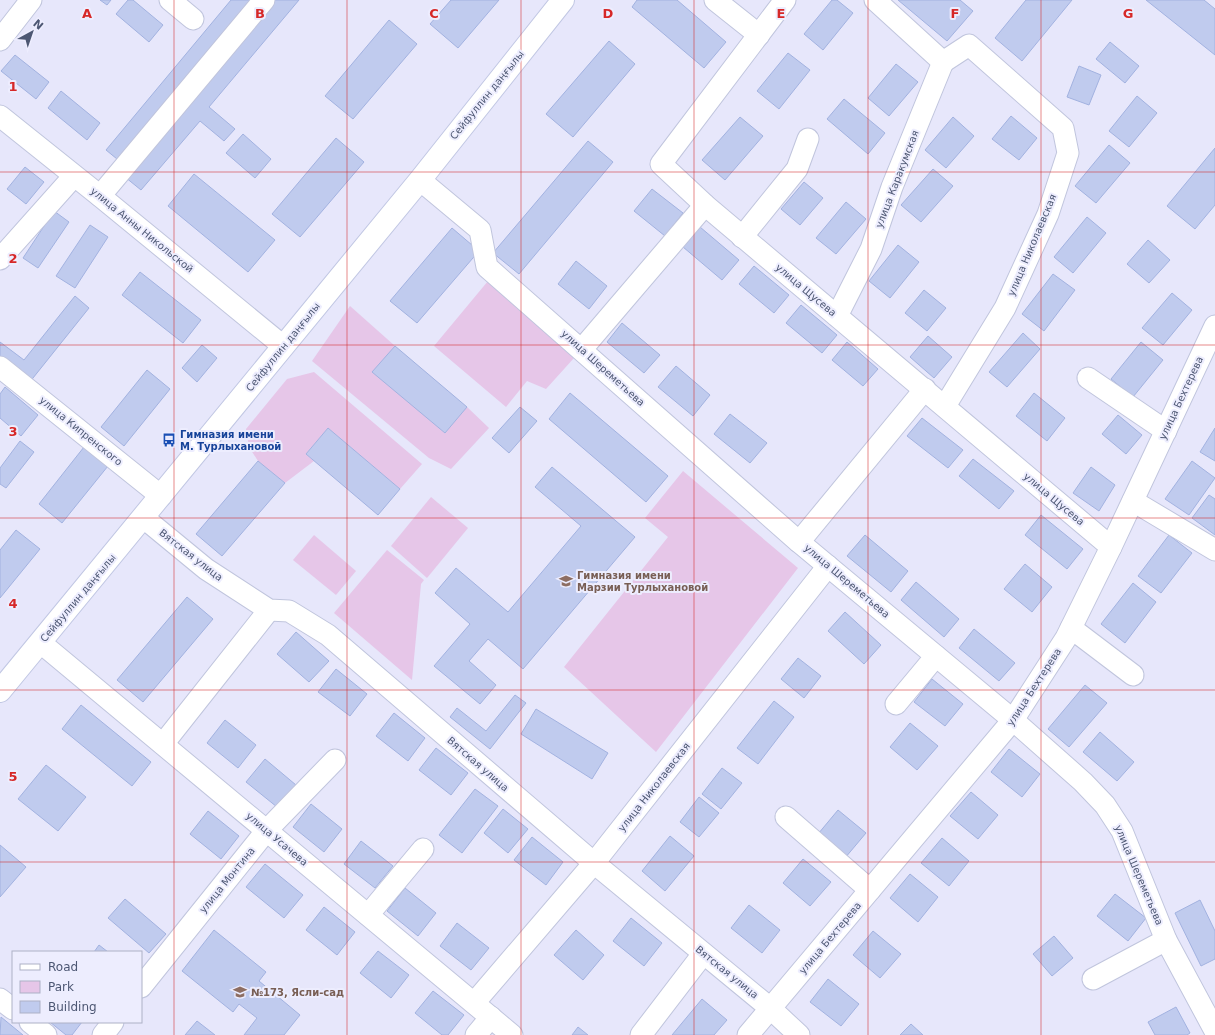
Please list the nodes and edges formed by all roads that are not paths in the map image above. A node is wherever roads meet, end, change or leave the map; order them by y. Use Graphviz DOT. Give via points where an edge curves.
graph roads {
  1 [pos="31,0"];
  2 [pos="170,0"];
  3 [pos="264,0"];
  4 [pos="563,0"];
  5 [pos="715,0"];
  6 [pos="785,0"];
  7 [pos="874,0"];
  8 [pos="193,19"];
  9 [pos="759,34"];
  10 [pos="0,40"];
  11 [pos="943,62"];
  12 [pos="0,116"];
  13 [pos="808,139"];
  14 [pos="74,176"];
  15 [pos="420,180"];
  16 [pos="100,196"];
  17 [pos="704,205"];
  18 [pos="742,237"];
  19 [pos="0,259"];
  20 [pos="837,316"];
  21 [pos="1215,326"];
  22 [pos="283,346"];
  23 [pos="582,349"];
  24 [pos="0,367"];
  25 [pos="1088,378"];
  26 [pos="925,389"];
  27 [pos="945,406"];
  28 [pos="1166,431"];
  29 [pos="161,496"];
  30 [pos="1133,501"];
  31 [pos="144,518"];
  32 [pos="799,542"];
  33 [pos="1111,547"];
  34 [pos="1215,550"];
  35 [pos="828,566"];
  36 [pos="269,610"];
  37 [pos="1071,628"];
  38 [pos="41,643"];
  39 [pos="936,656"];
  40 [pos="1133,675"];
  41 [pos="0,691"];
  42 [pos="896,704"];
  43 [pos="1013,720"];
  44 [pos="163,744"];
  45 [pos="335,760"];
  46 [pos="786,817"];
  47 [pos="267,830"];
  48 [pos="423,848"];
  49 [pos="594,863"];
  50 [pos="870,890"];
  51 [pos="368,915"];
  52 [pos="1166,940"];
  53 [pos="703,954"];
  54 [pos="1093,979"];
  55 [pos="142,987"];
  56 [pos="0,999"];
  57 [pos="474,1003"];
  58 [pos="12,1008"];
  59 [pos="770,1008"];
  60 [pos="491,1017"];
  61 [pos="31,1023"];
  62 [pos="112,1023"];
  63 [pos="1215,1031"];
  64 [pos="46,1035"];
  65 [pos="103,1035"];
  66 [pos="476,1035"];
  67 [pos="512,1035"];
  68 [pos="641,1035"];
  69 [pos="748,1035"];
  70 [pos="799,1035"];
  1 -- 10 [label="street"];
  2 -- 8 [label="street"];
  3 -- 16 [label="street"];
  4 -- 15 [label="main road, Сейфуллин даңғылы"];
  5 -- 9 [label="street"];
  6 -- 9 [label="street, улица Щусева"];
  7 -- 11 [label="street"];
  9 -- 17 [label="street, улица Щусева" via="661,164"];
  11 -- 20 [label="street, улица Каракумская" via="892,187 871,248"];
  11 -- 27 [label="street, улица Николаевская" via="969,45 1063,128 1068,153 1048,214 1005,308"];
  12 -- 14 [label="street, улица Анны Никольской"];
  13 -- 18 [label="street" via="797,169"];
  14 -- 16 [label="street, улица Анны Никольской"];
  14 -- 19 [label="street"];
  15 -- 22 [label="main road, Сейфуллин даңғылы"];
  15 -- 23 [label="street, улица Шереметьева" via="480,230 487,267"];
  16 -- 22 [label="street, улица Анны Никольской"];
  17 -- 18 [label="street, улица Щусева"];
  17 -- 23 [label="street"];
  18 -- 20 [label="street, улица Щусева"];
  20 -- 26 [label="street, улица Щусева"];
  21 -- 28 [label="street, улица Бехтерева"];
  22 -- 29 [label="main road, Сейфуллин даңғылы"];
  23 -- 32 [label="street, улица Шереметьева"];
  24 -- 29 [label="street, улица Кипренского"];
  25 -- 28 [label="street"];
  26 -- 27 [label="street, улица Щусева"];
  26 -- 32 [label="street"];
  27 -- 33 [label="street, улица Щусева"];
  28 -- 30 [label="street, улица Бехтерева"];
  29 -- 31 [label="main road, Сейфуллин даңғылы"];
  30 -- 33 [label="street, улица Бехтерева"];
  30 -- 34 [label="street"];
  31 -- 36 [label="street, Вятская улица" via="206,568"];
  31 -- 38 [label="main road, Сейфуллин даңғылы"];
  32 -- 35 [label="street, улица Шереметьева"];
  33 -- 37 [label="street, улица Бехтерева"];
  35 -- 39 [label="street, улица Шереметьева"];
  35 -- 49 [label="street, улица Николаевская"];
  36 -- 44 [label="street"];
  36 -- 49 [label="street, Вятская улица" via="289,611 328,635"];
  37 -- 40 [label="street"];
  37 -- 43 [label="street, улица Бехтерева"];
  38 -- 41 [label="main road, Сейфуллин даңғылы"];
  38 -- 44 [label="street, улица Усачева"];
  39 -- 42 [label="street"];
  39 -- 43 [label="street, улица Шереметьева"];
  43 -- 50 [label="street, улица Бехтерева"];
  43 -- 52 [label="street, улица Шереметьева" via="1105,805 1122,831"];
  44 -- 47 [label="street, улица Усачева"];
  45 -- 47 [label="street, улица Монтина"];
  46 -- 50 [label="street"];
  47 -- 51 [label="street, улица Усачева"];
  47 -- 55 [label="street, улица Монтина"];
  48 -- 51 [label="street"];
  49 -- 53 [label="street, Вятская улица"];
  49 -- 57 [label="street, улица Николаевская"];
  50 -- 59 [label="street, улица Бехтерева"];
  51 -- 57 [label="street, улица Усачева"];
  52 -- 54 [label="street"];
  52 -- 63 [label="street, улица Шереметьева"];
  53 -- 59 [label="street, Вятская улица"];
  53 -- 68 [label="street"];
  56 -- 58 [label="street"];
  57 -- 60 [label="street, улица Усачева"];
  59 -- 69 [label="street, улица Бехтерева"];
  59 -- 70 [label="street, Вятская улица"];
  60 -- 66 [label="street"];
  60 -- 67 [label="street, улица Усачева"];
  61 -- 64 [label="street"];
  62 -- 65 [label="street"];
}
